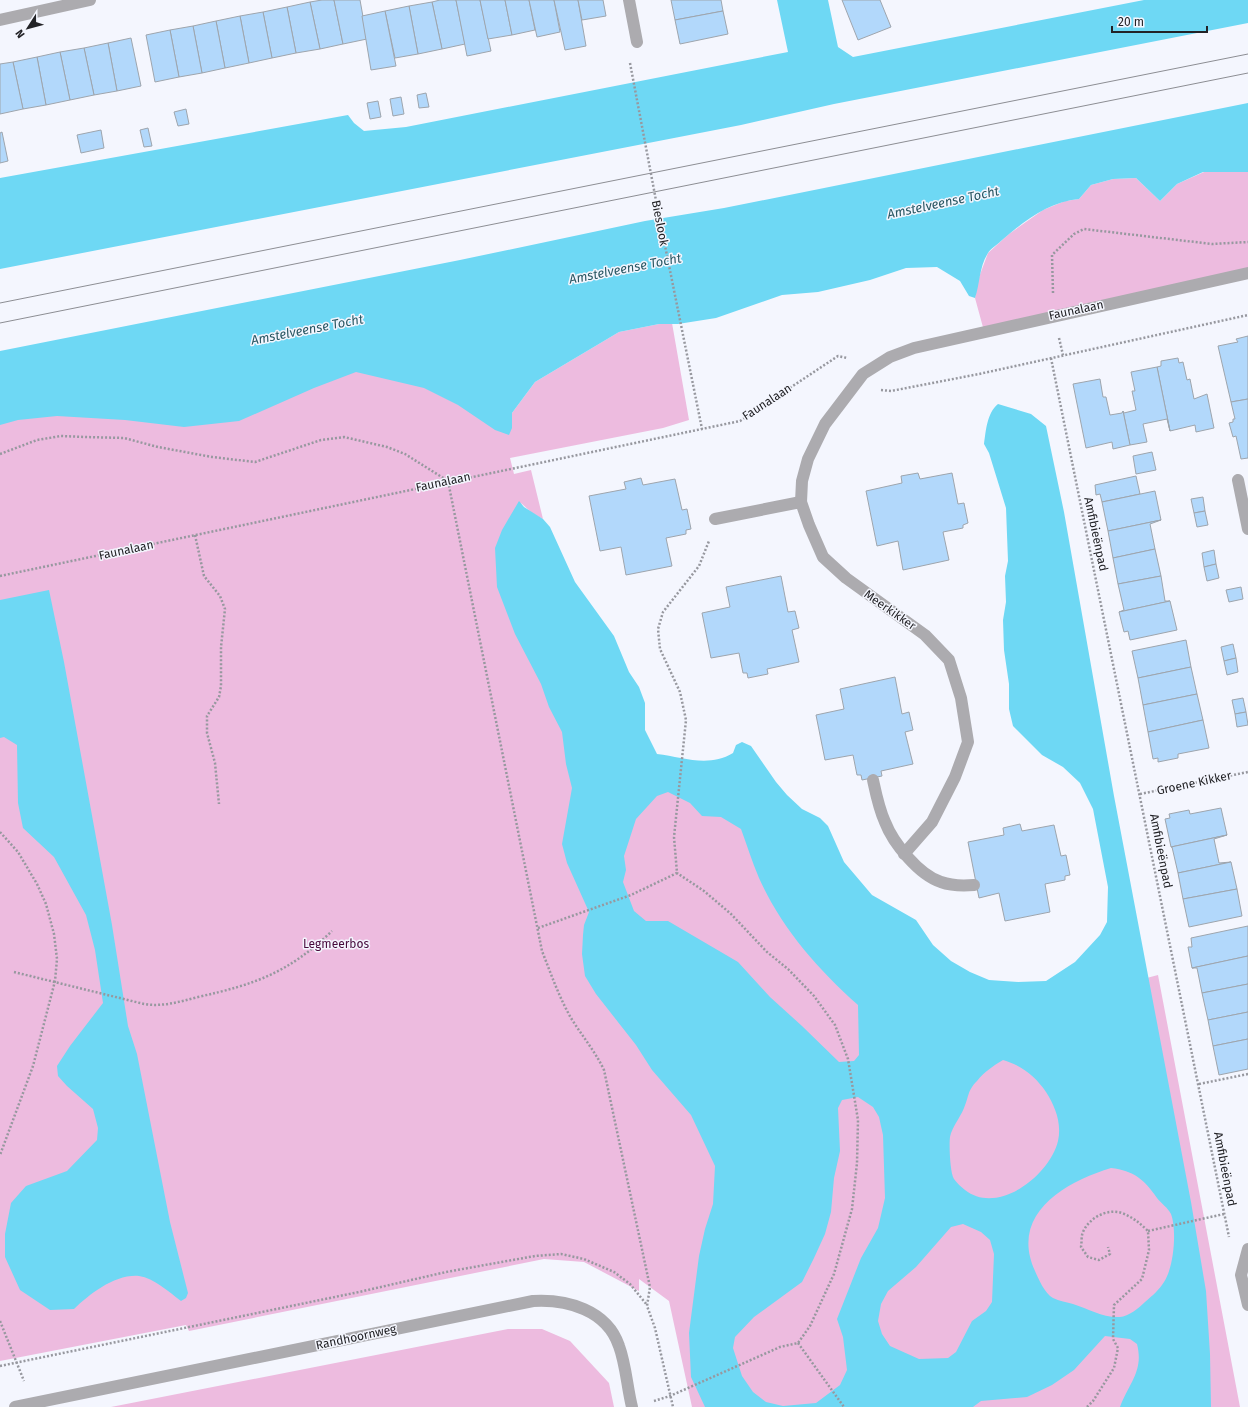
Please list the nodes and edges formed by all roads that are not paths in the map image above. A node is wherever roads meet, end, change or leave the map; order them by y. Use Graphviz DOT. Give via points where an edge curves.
graph roads {
  1 [pos="90,0"];
  2 [pos="629,0"];
  3 [pos="0,20"];
  4 [pos="637,42"];
  5 [pos="1248,273"];
  6 [pos="863,374"];
  7 [pos="1238,480"];
  8 [pos="801,502"];
  9 [pos="714,519"];
  10 [pos="1248,529"];
  11 [pos="873,780"];
  12 [pos="904,854"];
  13 [pos="974,885"];
  14 [pos="1248,1249"];
  15 [pos="1248,1306"];
  16 [pos="14,1407"];
  17 [pos="632,1407"];
  1 -- 3 [label="street"];
  2 -- 4 [label="street"];
  5 -- 6 [label="street, Faunalaan" via="914,348 890,357"];
  6 -- 8 [label="street, Meerkikker" via="825,424 818,438 808,459 802,481"];
  7 -- 10 [label="street"];
  8 -- 9 [label="street"];
  8 -- 12 [label="street, Meerkikker" via="823,558 846,578 925,635 949,660 961,698 968,742 955,777 932,822"];
  11 -- 12 [label="street" via="884,821"];
  12 -- 13 [label="street" via="939,882 959,886"];
  14 -- 15 [label="street" via="1242,1275"];
  16 -- 17 [label="street, Randhoornweg" via="525,1302 549,1300 578,1306 601,1320 609,1330 619,1345"];
}
